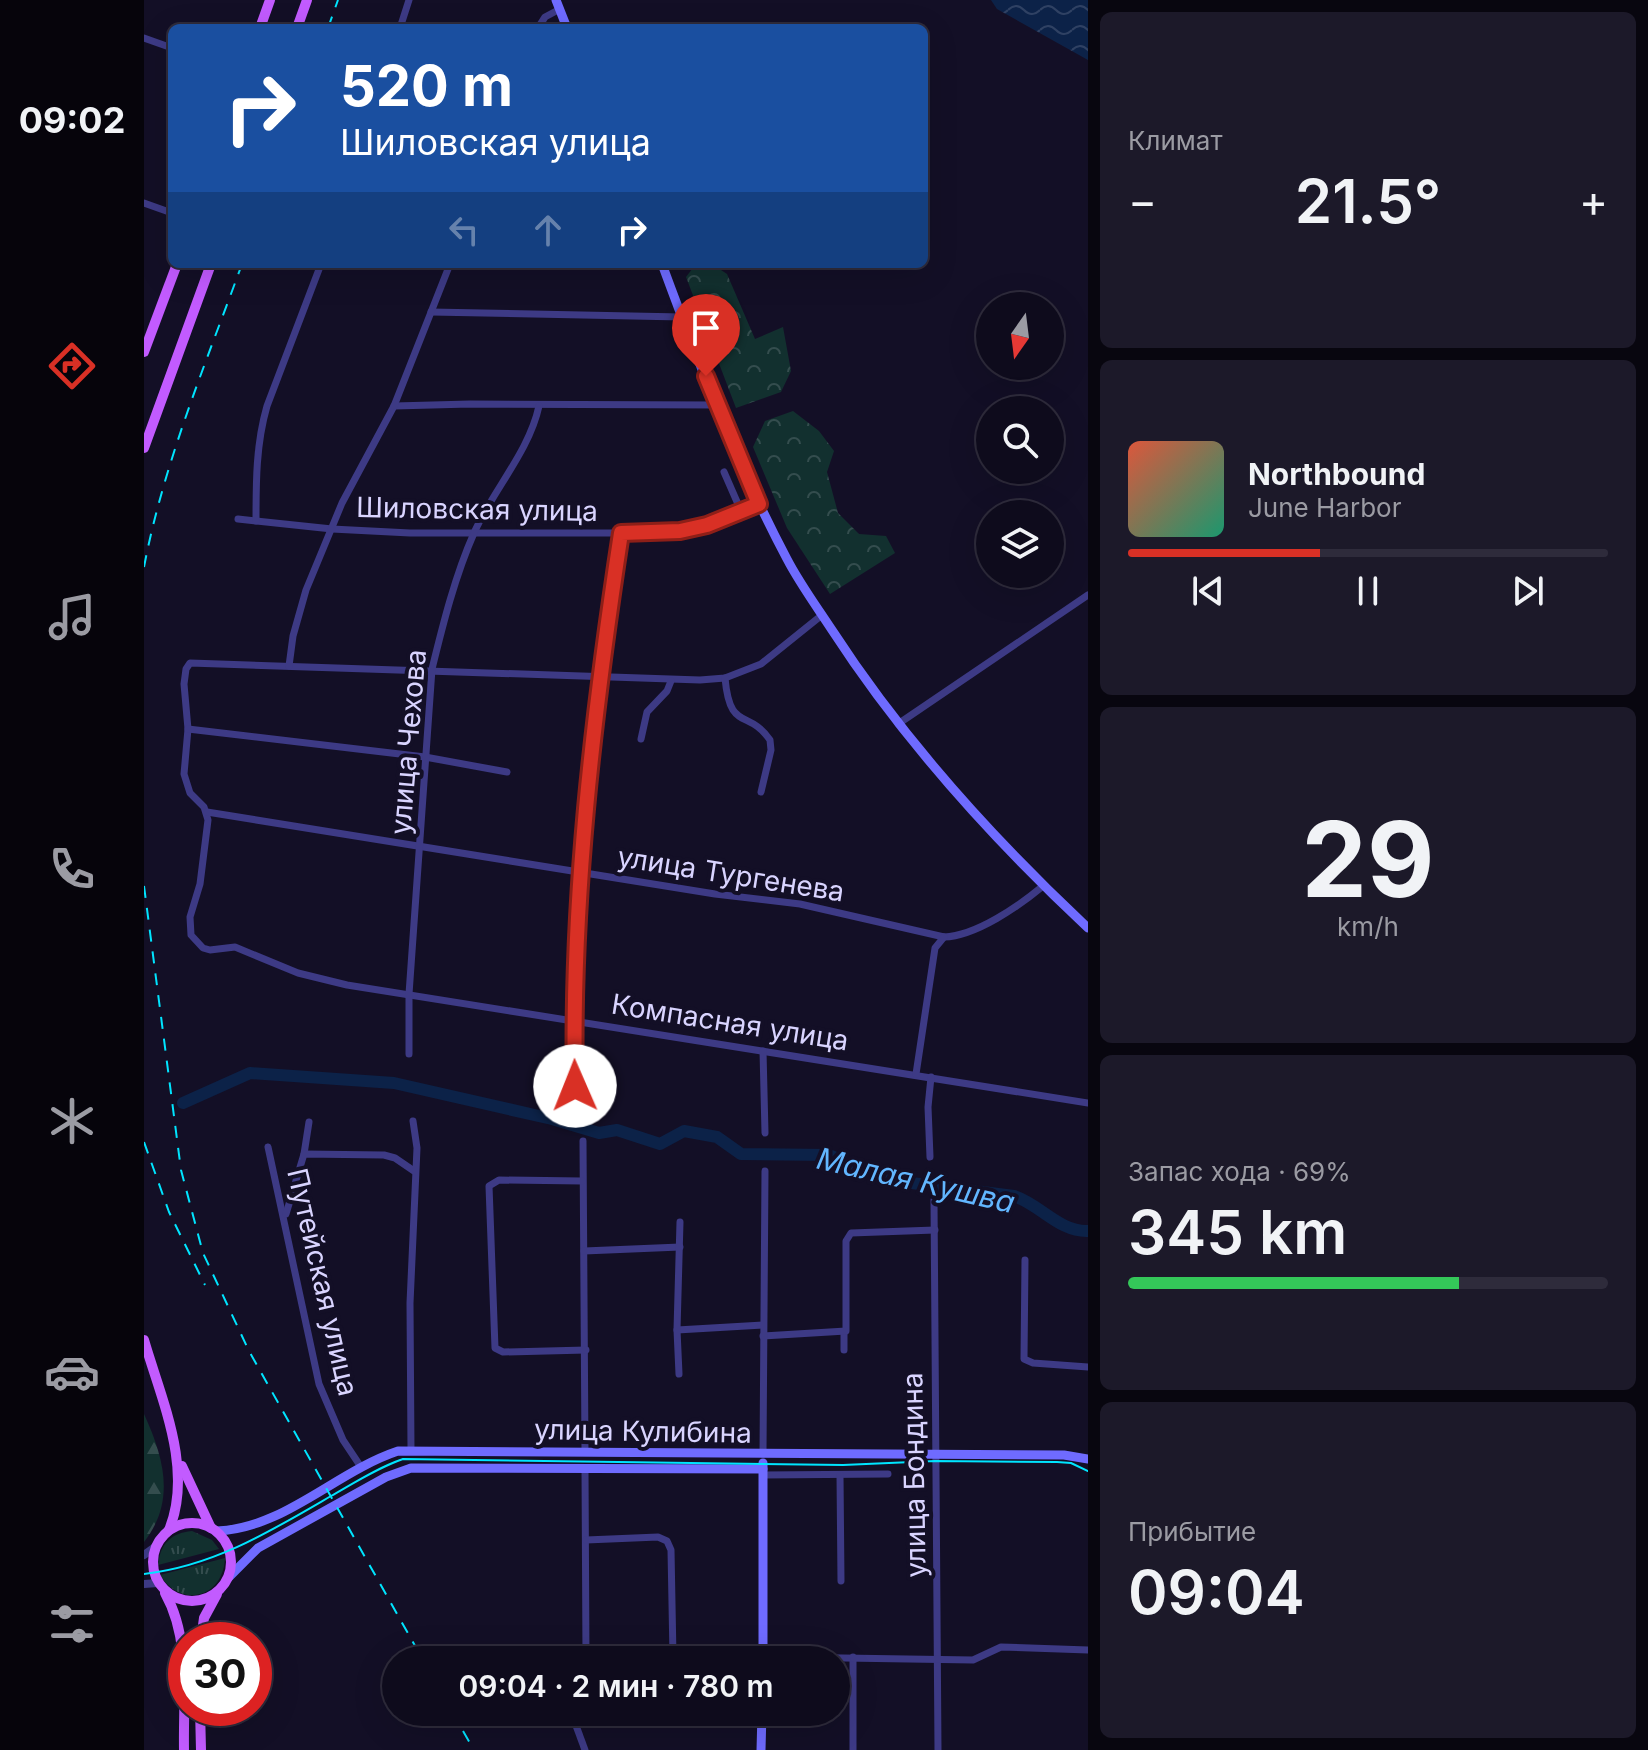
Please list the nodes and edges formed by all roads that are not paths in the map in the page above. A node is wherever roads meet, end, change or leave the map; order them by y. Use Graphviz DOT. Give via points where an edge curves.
graph roads {
  1 [pos="270,0"];
  2 [pos="307,0"];
  3 [pos="409,0"];
  4 [pos="558,4"];
  5 [pos="261,24"];
  6 [pos="298,24"];
  7 [pos="401,24"];
  8 [pos="541,24"];
  9 [pos="566,24"];
  10 [pos="144,38"];
  11 [pos="168,47"];
  12 [pos="144,203"];
  13 [pos="168,212"];
  14 [pos="176,268"];
  15 [pos="210,268"];
  16 [pos="320,268"];
  17 [pos="448,268"];
  18 [pos="664,268"];
  19 [pos="431,312"];
  20 [pos="682,317"];
  21 [pos="144,352"];
  22 [pos="718,405"];
  23 [pos="394,406"];
  24 [pos="539,406"];
  25 [pos="144,448"];
  26 [pos="724,472"];
  27 [pos="759,504"];
  28 [pos="741,511"];
  29 [pos="238,519"];
  30 [pos="256,521"];
  31 [pos="332,529"];
  32 [pos="474,533"];
  33 [pos="621,533"];
  34 [pos="1088,595"];
  35 [pos="822,615"];
  36 [pos="289,666"];
  37 [pos="432,669"];
  38 [pos="600,676"];
  39 [pos="725,678"];
  40 [pos="671,681"];
  41 [pos="898,724"];
  42 [pos="188,729"];
  43 [pos="641,739"];
  44 [pos="425,757"];
  45 [pos="507,772"];
  46 [pos="761,792"];
  47 [pos="207,812"];
  48 [pos="421,845"];
  49 [pos="581,871"];
  50 [pos="1043,886"];
  51 [pos="1088,928"];
  52 [pos="944,937"];
  53 [pos="409,994"];
  54 [pos="576,1020"];
  55 [pos="763,1051"];
  56 [pos="409,1054"];
  57 [pos="916,1074"];
  58 [pos="931,1077"];
  59 [pos="1088,1103"];
  60 [pos="583,1108"];
  61 [pos="413,1121"];
  62 [pos="309,1122"];
  63 [pos="765,1133"];
  64 [pos="583,1141"];
  65 [pos="268,1147"];
  66 [pos="304,1154"];
  67 [pos="930,1157"];
  68 [pos="414,1171"];
  69 [pos="765,1171"];
  70 [pos="582,1181"];
  71 [pos="934,1200"];
  72 [pos="285,1216"];
  73 [pos="680,1222"];
  74 [pos="935,1230"];
  75 [pos="680,1247"];
  76 [pos="584,1251"];
  77 [pos="1025,1260"];
  78 [pos="763,1325"];
  79 [pos="677,1330"];
  80 [pos="844,1333"];
  81 [pos="763,1336"];
  82 [pos="144,1340"];
  83 [pos="586,1350"];
  84 [pos="844,1350"];
  85 [pos="1088,1367"];
  86 [pos="679,1374"];
  87 [pos="174,1446"];
  88 [pos="411,1450"];
  89 [pos="585,1452"];
  90 [pos="763,1454"];
  91 [pos="935,1455"];
  92 [pos="1088,1459"];
  93 [pos="361,1467"];
  94 [pos="585,1469"];
  95 [pos="763,1472"];
  96 [pos="888,1474"];
  97 [pos="840,1475"];
  98 [pos="169,1530"];
  99 [pos="214,1530"];
  100 [pos="586,1540"];
  101 [pos="155,1547"];
  102 [pos="144,1555"];
  103 [pos="228,1578"];
  104 [pos="841,1581"];
  105 [pos="144,1584"];
  106 [pos="160,1585"];
  107 [pos="221,1588"];
  108 [pos="203,1622"];
  109 [pos="584,1646"];
  110 [pos="673,1646"];
  111 [pos="763,1646"];
  112 [pos="1088,1650"];
  113 [pos="850,1657"];
  114 [pos="853,1657"];
  115 [pos="938,1660"];
  116 [pos="200,1726"];
  117 [pos="576,1726"];
  118 [pos="762,1726"];
  119 [pos="184,1750"];
  120 [pos="201,1750"];
  121 [pos="585,1750"];
  122 [pos="761,1750"];
  123 [pos="853,1750"];
  124 [pos="938,1750"];
  1 -- 5 [label="main road"];
  2 -- 6 [label="main road"];
  3 -- 7 [label="street"];
  4 -- 8 [label="street"];
  4 -- 9 [label="main road"];
  10 -- 11 [label="street"];
  12 -- 13 [label="street"];
  14 -- 21 [label="main road"];
  15 -- 25 [label="main road"];
  16 -- 30 [label="street" via="260,429"];
  17 -- 19 [label="street"];
  18 -- 20 [label="main road"];
  19 -- 20 [label="street"];
  19 -- 23 [label="street"];
  20 -- 22 [label="main road"];
  22 -- 24 [label="street"];
  22 -- 27 [label="main road"];
  23 -- 24 [label="street"];
  23 -- 31 [label="street"];
  24 -- 32 [label="street, улица Чехова" via="532,431"];
  26 -- 28 [label="street"];
  27 -- 28 [label="street, Шиловская улица"];
  27 -- 35 [label="main road"];
  28 -- 33 [label="street, Шиловская улица" via="680,531"];
  29 -- 30 [label="street, Шиловская улица"];
  30 -- 31 [label="street, Шиловская улица"];
  31 -- 32 [label="street, Шиловская улица"];
  31 -- 36 [label="street" via="299,612"];
  32 -- 33 [label="street, Шиловская улица"];
  32 -- 37 [label="street, улица Чехова"];
  33 -- 38 [label="street"];
  34 -- 41 [label="street"];
  35 -- 39 [label="street" via="761,664"];
  35 -- 41 [label="main road"];
  36 -- 37 [label="street"];
  36 -- 42 [label="street" via="194,662 186,669 184,684"];
  37 -- 38 [label="street"];
  37 -- 44 [label="street, улица Чехова"];
  38 -- 40 [label="street"];
  38 -- 49 [label="street"];
  39 -- 40 [label="street"];
  39 -- 46 [label="street" via="727,702 736,716 770,740"];
  40 -- 43 [label="street" via="647,712"];
  41 -- 50 [label="main road"];
  42 -- 44 [label="street"];
  42 -- 47 [label="street" via="186,784"];
  44 -- 45 [label="street"];
  44 -- 48 [label="street, улица Чехова"];
  47 -- 48 [label="street, улица Тургенева"];
  47 -- 53 [label="street, Компасная улица" via="204,864 189,926 203,948 243,949 298,973"];
  48 -- 49 [label="street, улица Тургенева"];
  48 -- 53 [label="street, улица Чехова"];
  49 -- 52 [label="street, улица Тургенева" via="800,904"];
  49 -- 54 [label="street"];
  50 -- 51 [label="main road"];
  50 -- 52 [label="street" via="1018,907 958,936"];
  52 -- 57 [label="street" via="935,948"];
  53 -- 54 [label="street, Компасная улица"];
  53 -- 56 [label="street, улица Чехова"];
  54 -- 55 [label="street, Компасная улица"];
  54 -- 60 [label="street" via="575,1086"];
  55 -- 57 [label="street, Компасная улица"];
  55 -- 63 [label="street"];
  57 -- 58 [label="street, Компасная улица"];
  58 -- 59 [label="street, Компасная улица"];
  58 -- 67 [label="street"];
  61 -- 68 [label="street"];
  62 -- 66 [label="street, Путейская улица"];
  64 -- 70 [label="street"];
  65 -- 72 [label="street, Путейская улица"];
  66 -- 68 [label="street" via="384,1155"];
  66 -- 72 [label="street, Путейская улица"];
  68 -- 88 [label="street"];
  69 -- 78 [label="street"];
  70 -- 76 [label="street"];
  70 -- 83 [label="street" via="499,1180 489,1186 495,1348"];
  71 -- 74 [label="street, улица Бондина"];
  72 -- 93 [label="street, Путейская улица" via="319,1384"];
  73 -- 75 [label="street"];
  74 -- 80 [label="street" via="856,1232 848,1237"];
  74 -- 91 [label="street, улица Бондина"];
  75 -- 76 [label="street"];
  75 -- 79 [label="street"];
  76 -- 83 [label="street"];
  77 -- 85 [label="street" via="1024,1359"];
  78 -- 79 [label="street"];
  78 -- 81 [label="street"];
  79 -- 86 [label="street"];
  80 -- 81 [label="street"];
  80 -- 84 [label="street"];
  81 -- 90 [label="street"];
  82 -- 87 [label="main road"];
  83 -- 89 [label="street"];
  87 -- 98 [label="main road" via="180,1490"];
  87 -- 99 [label="main road"];
  88 -- 89 [label="main road, улица Кулибина"];
  88 -- 93 [label="main road, улица Кулибина"];
  89 -- 90 [label="main road, улица Кулибина"];
  90 -- 91 [label="main road, улица Кулибина"];
  90 -- 95 [label="main road"];
  91 -- 92 [label="main road, улица Кулибина"];
  91 -- 115 [label="street, улица Бондина"];
  93 -- 99 [label="main road, улица Кулибина" via="256,1525"];
  94 -- 95 [label="main road, улица Кулибина"];
  94 -- 100 [label="street"];
  94 -- 103 [label="main road, улица Кулибина" via="395,1472 258,1548"];
  95 -- 97 [label="street"];
  95 -- 111 [label="main road"];
  96 -- 97 [label="street"];
  97 -- 104 [label="street"];
  98 -- 99 [label="main road" via="189,1523"];
  98 -- 101 [label="main road"];
  99 -- 103 [label="main road" via="230,1551"];
  100 -- 109 [label="street"];
  100 -- 110 [label="street" via="667,1541"];
  101 -- 102 [label="street"];
  101 -- 106 [label="main road" via="152,1563"];
  103 -- 107 [label="main road"];
  105 -- 106 [label="street"];
  106 -- 107 [label="main road" via="179,1599 192,1601"];
  106 -- 119 [label="main road" via="181,1635"];
  107 -- 108 [label="main road"];
  112 -- 115 [label="street" via="1001,1647 976,1660"];
  113 -- 114 [label="street"];
  114 -- 115 [label="street"];
  114 -- 123 [label="street"];
  115 -- 124 [label="street, улица Бондина"];
  116 -- 120 [label="main road"];
  117 -- 121 [label="street"];
  118 -- 122 [label="main road"];
}
